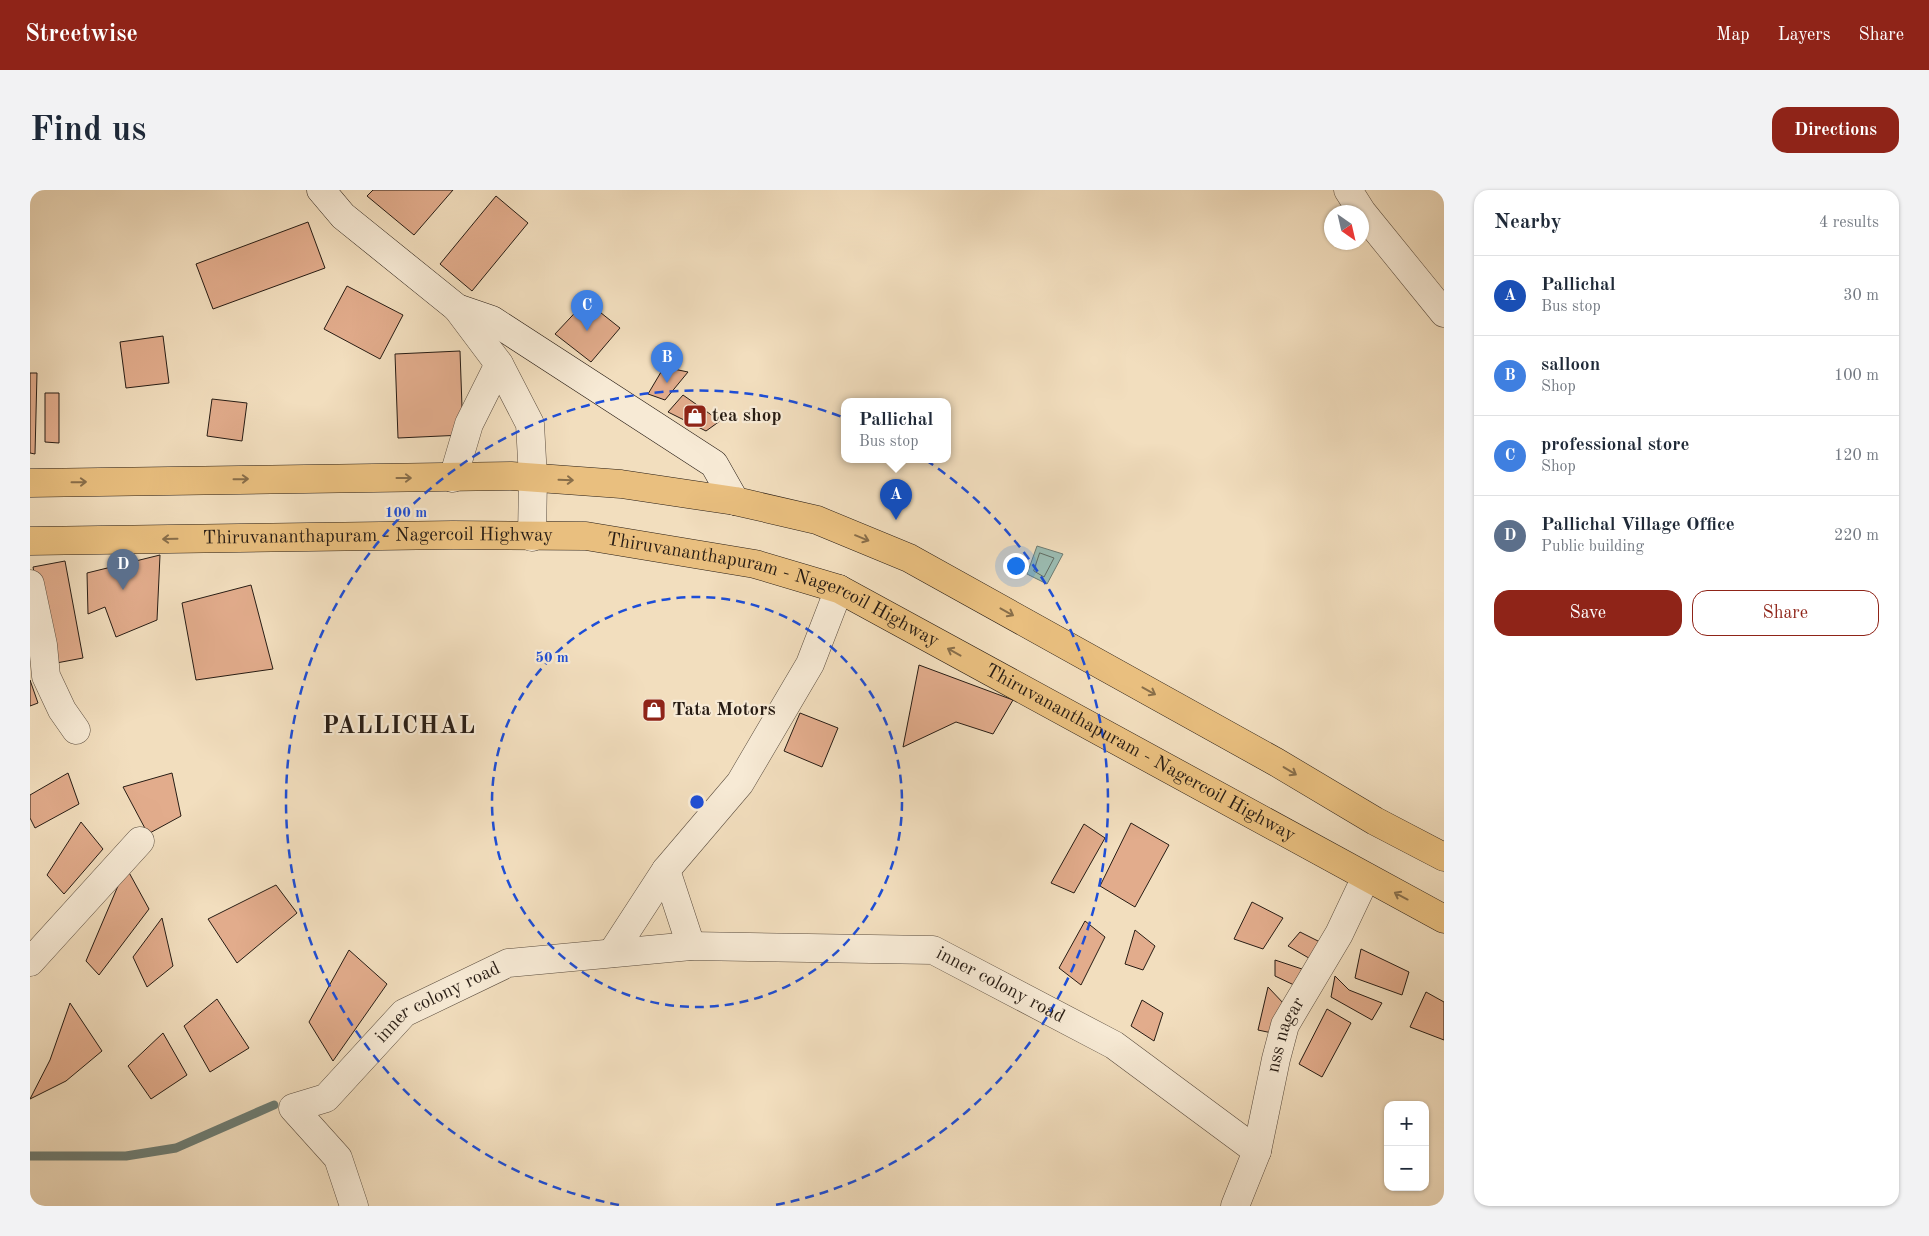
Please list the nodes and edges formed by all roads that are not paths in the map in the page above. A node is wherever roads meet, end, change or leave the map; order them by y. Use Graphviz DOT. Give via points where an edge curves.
graph roads {
  1 [pos="321,190"];
  2 [pos="1348,190"];
  3 [pos="1439,299"];
  4 [pos="457,308"];
  5 [pos="499,364"];
  6 [pos="453,478"];
  7 [pos="533,478"];
  8 [pos="30,483"];
  9 [pos="735,501"];
  10 [pos="532,537"];
  11 [pos="30,541"];
  12 [pos="30,584"];
  13 [pos="839,589"];
  14 [pos="76,730"];
  15 [pos="140,841"];
  16 [pos="1444,857"];
  17 [pos="666,870"];
  18 [pos="1366,877"];
  19 [pos="1444,919"];
  20 [pos="690,946"];
  21 [pos="612,953"];
  22 [pos="30,962"];
  23 [pos="1257,1151"];
  24 [pos="354,1206"];
  25 [pos="1235,1206"];
  1 -- 4 [label="street" via="343,216"];
  2 -- 3 [label="street" via="1362,212"];
  4 -- 5 [label="street"];
  4 -- 9 [label="street" via="492,320 714,464"];
  5 -- 6 [label="street" via="469,424"];
  5 -- 7 [label="street" via="530,424"];
  6 -- 7 [label="main road"];
  8 -- 6 [label="main road, one-way"];
  7 -- 9 [label="main road, one-way" via="613,483"];
  7 -- 10 [label="street"];
  9 -- 16 [label="main road, one-way" via="817,520 909,558 1276,762 1374,821"];
  10 -- 11 [label="main road, Thiruvananthapuram - Nagercoil Highway, one-way" via="453,535"];
  10 -- 13 [label="main road, Thiruvananthapuram - Nagercoil Highway" via="586,536 700,554 755,564"];
  12 -- 14 [label="street" via="46,676 62,710"];
  13 -- 17 [label="street" via="810,664 740,783"];
  18 -- 13 [label="main road, Thiruvananthapuram - Nagercoil Highway, one-way"];
  15 -- 22 [label="street"];
  17 -- 20 [label="street"];
  17 -- 21 [label="street"];
  19 -- 18 [label="main road, Thiruvananthapuram - Nagercoil Highway, one-way"];
  18 -- 23 [label="street, nss nagar" via="1340,934 1285,1026"];
  20 -- 21 [label="street, inner colony road"];
  20 -- 23 [label="street, inner colony road" via="933,950 1114,1045"];
  21 -- 24 [label="street, inner colony road" via="508,963 404,1013 326,1098 294,1108 338,1158"];
  23 -- 25 [label="street, nss nagar"];
}
